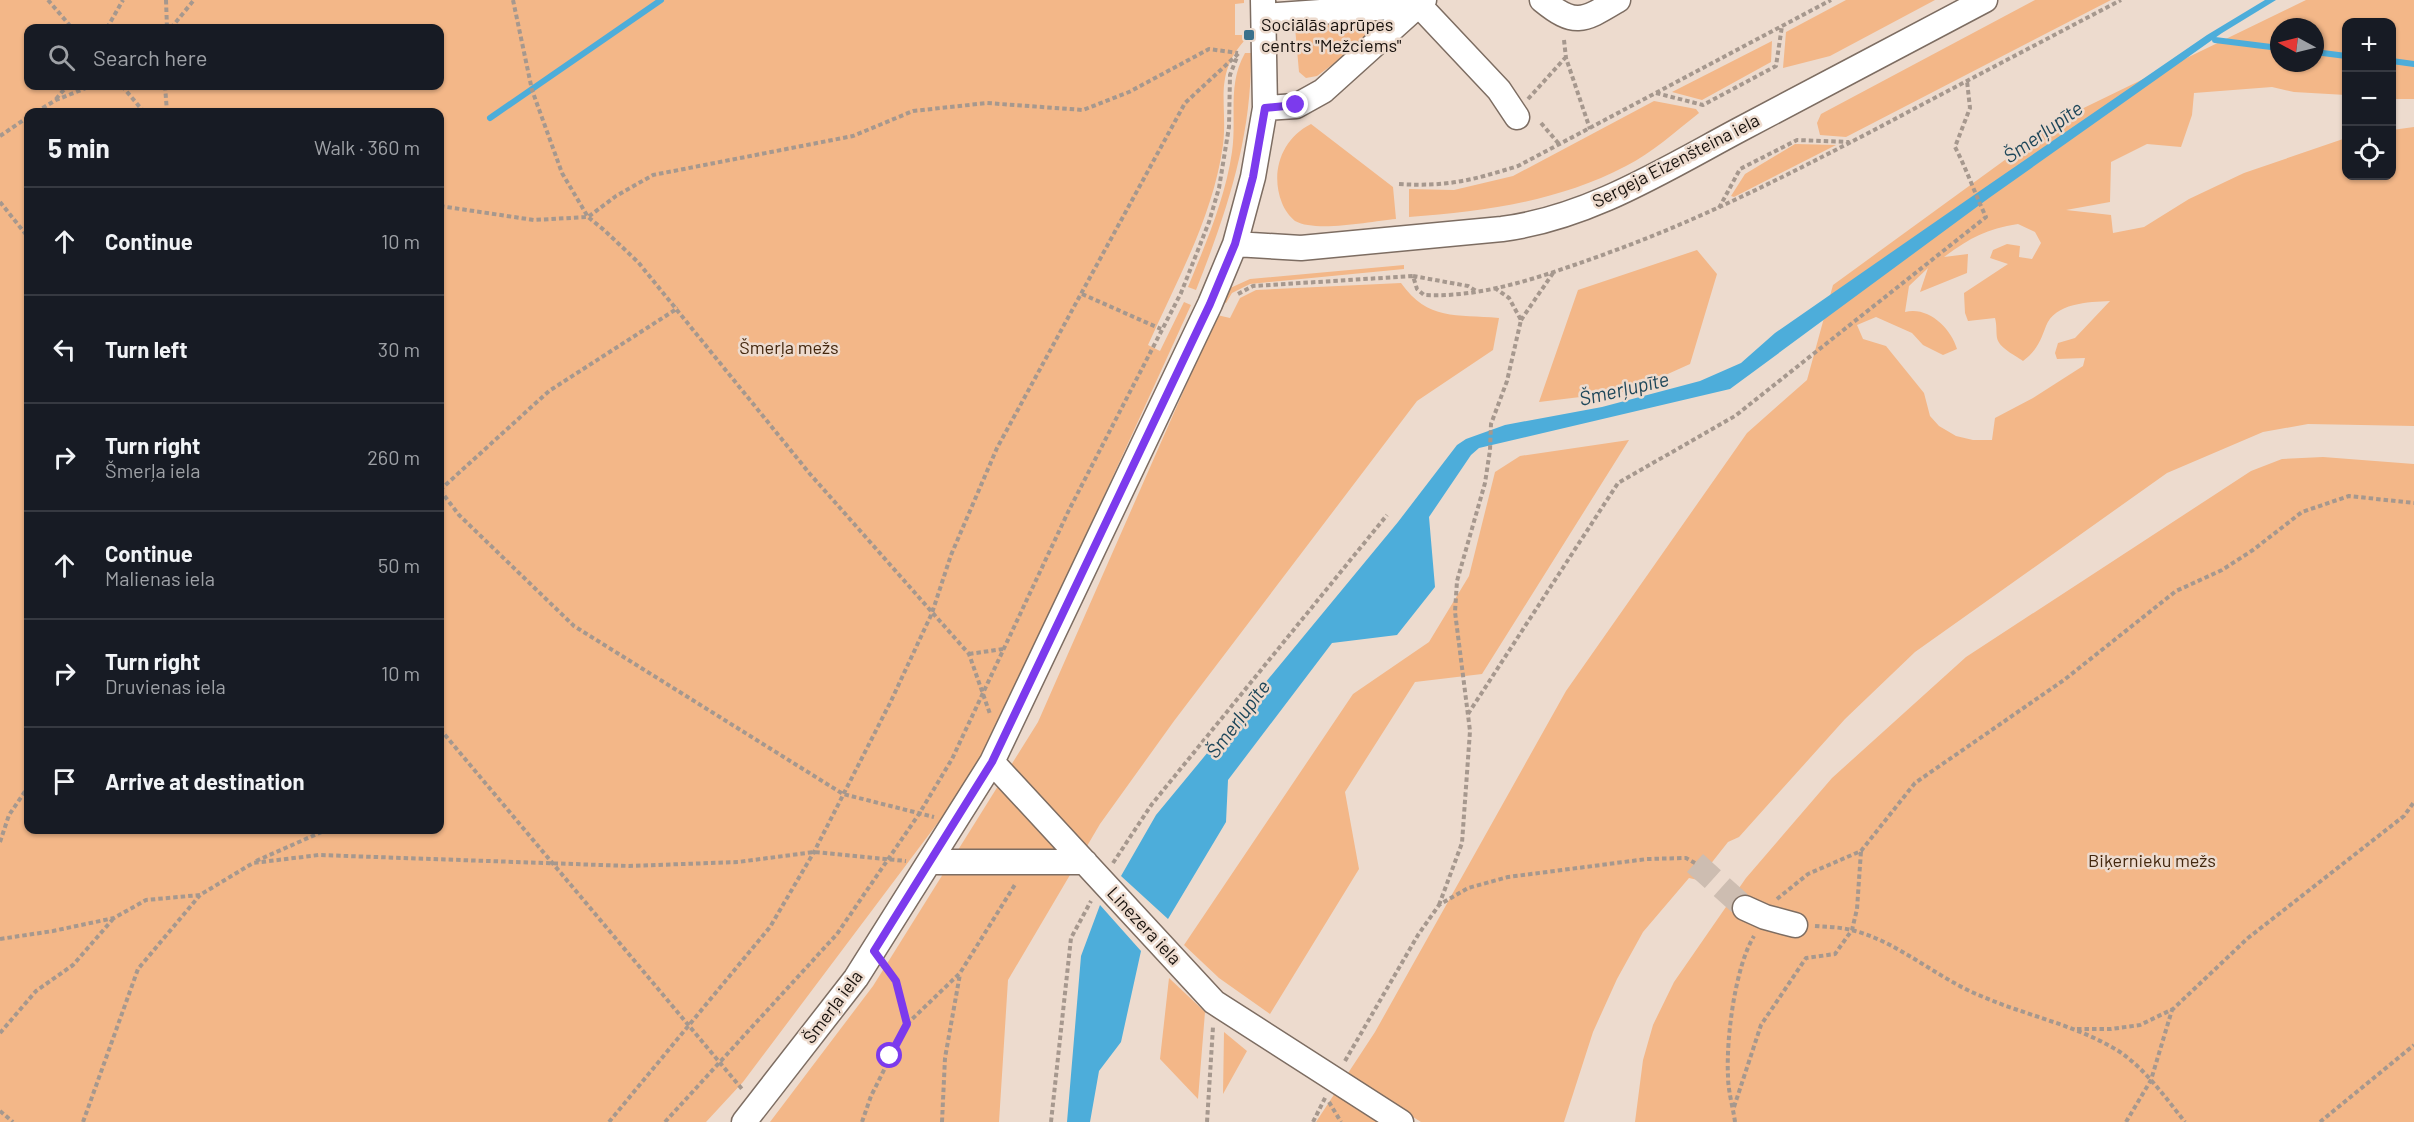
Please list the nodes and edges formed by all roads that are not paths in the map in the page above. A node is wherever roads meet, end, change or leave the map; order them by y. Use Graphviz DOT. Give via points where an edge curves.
graph roads {
  1 [pos="1542,0"];
  2 [pos="1618,0"];
  3 [pos="1984,0"];
  4 [pos="1420,2"];
  5 [pos="1332,6"];
  6 [pos="1264,8"];
  7 [pos="1265,108"];
  8 [pos="1520,110"];
  9 [pos="1235,244"];
  10 [pos="992,762"];
  11 [pos="931,862"];
  12 [pos="1085,862"];
  13 [pos="1745,908"];
  14 [pos="1795,924"];
  15 [pos="750,1115"];
  16 [pos="1401,1122"];
  1 -- 2 [label="street" via="1562,16 1577,19 1596,14"];
  3 -- 9 [label="street, Sergeja Eizenšteina iela" via="1632,188 1555,219 1502,230 1301,248"];
  4 -- 5 [label="street"];
  4 -- 7 [label="street" via="1323,91 1296,105"];
  4 -- 8 [label="street"];
  5 -- 6 [label="street"];
  6 -- 7 [label="street, Šmerļa iela"];
  7 -- 9 [label="street, Šmerļa iela" via="1253,177"];
  9 -- 10 [label="street, Šmerļa iela"];
  10 -- 11 [label="street, Šmerļa iela"];
  10 -- 12 [label="street, Linezera iela"];
  11 -- 12 [label="street"];
  11 -- 15 [label="street, Šmerļa iela" via="874,951"];
  12 -- 16 [label="street, Linezera iela" via="1214,1002"];
  13 -- 14 [label="street"];
}
